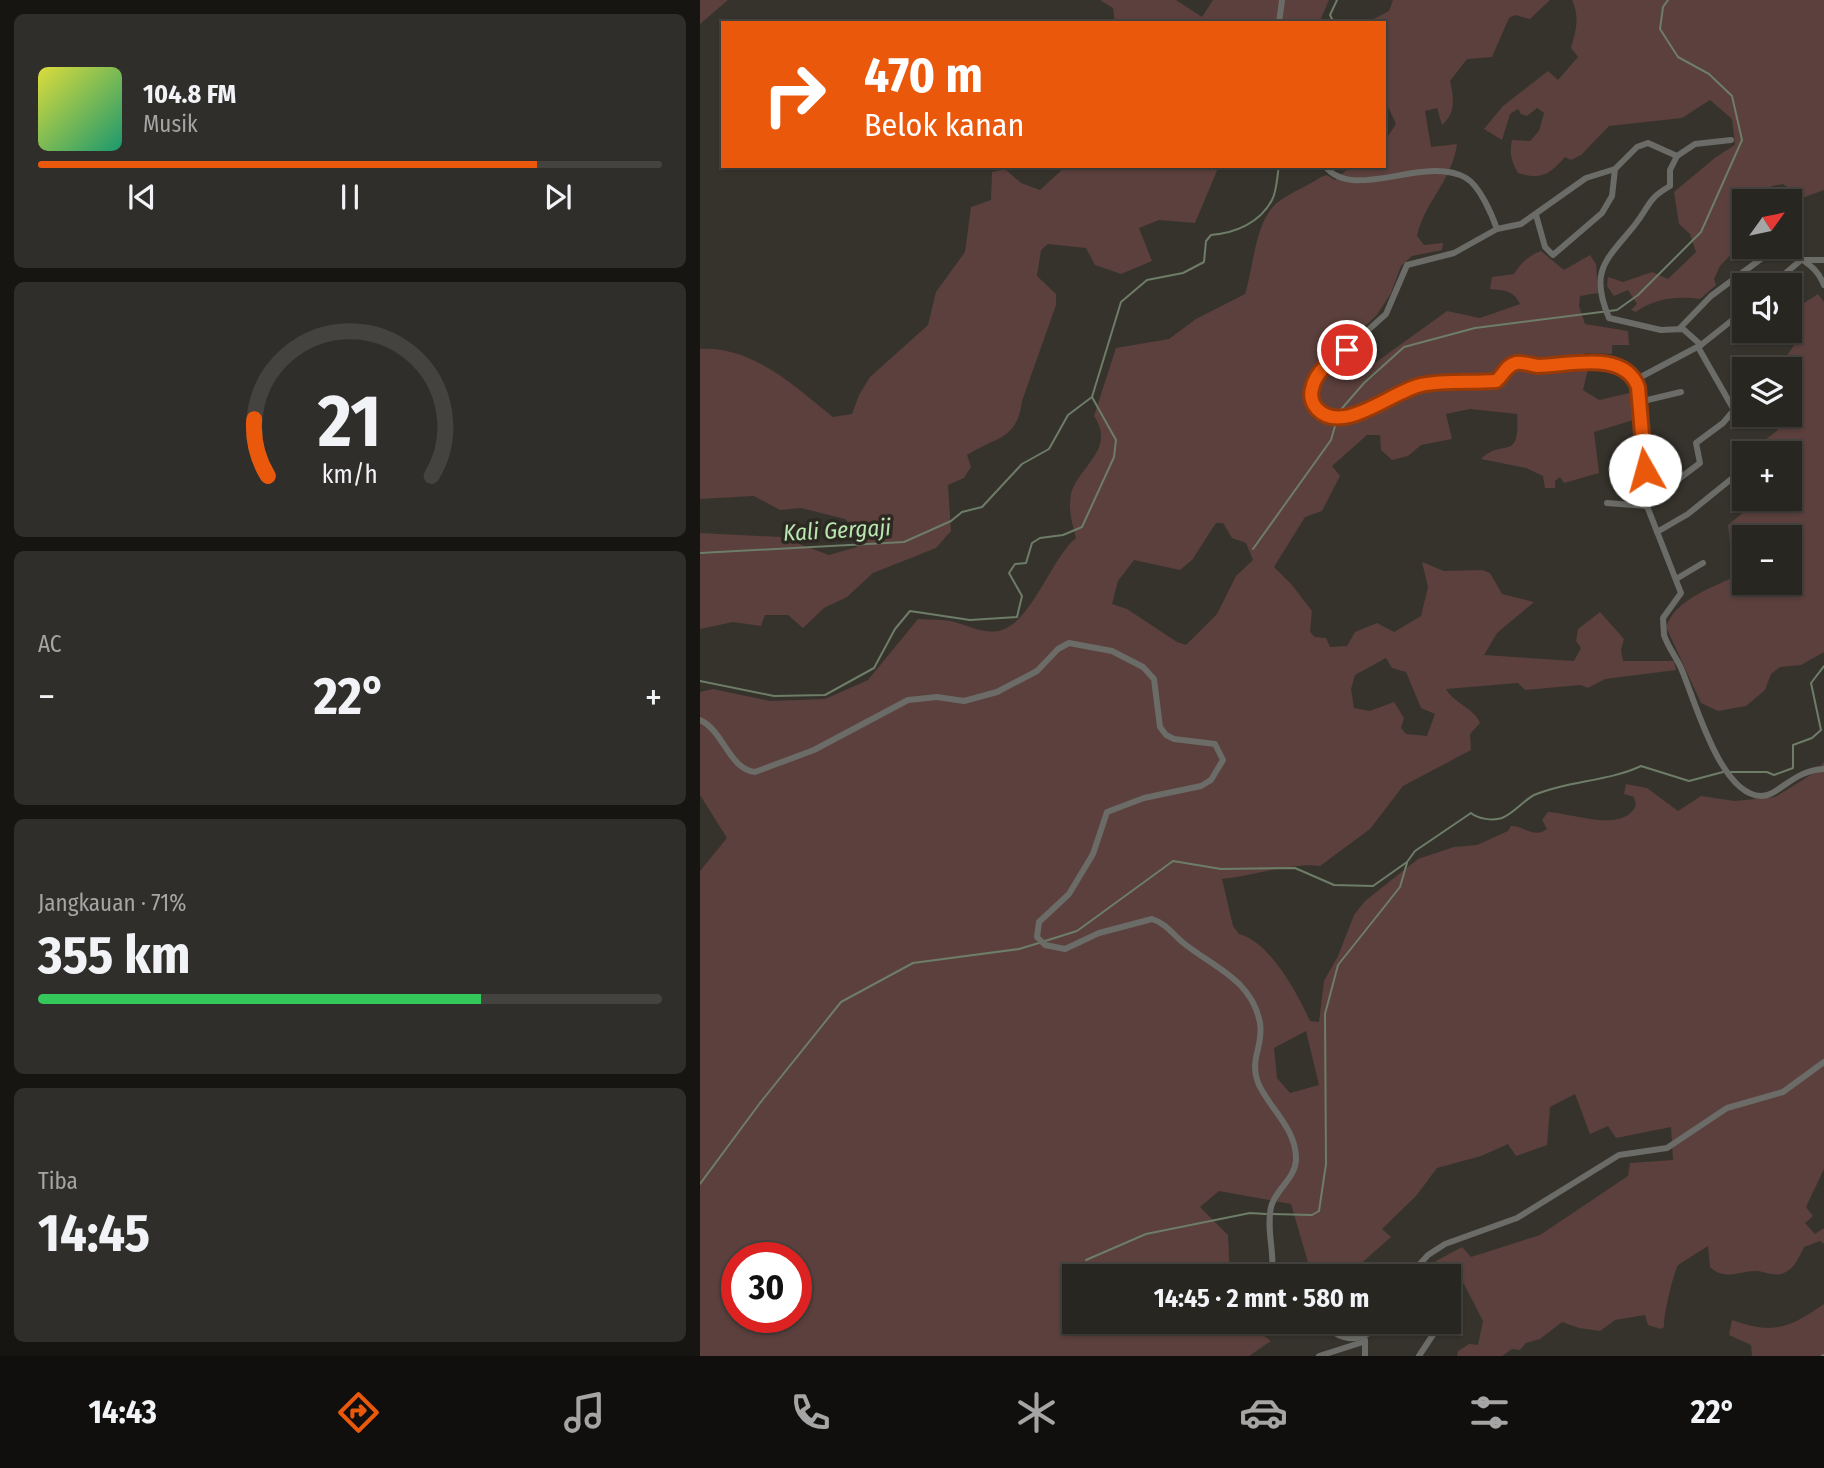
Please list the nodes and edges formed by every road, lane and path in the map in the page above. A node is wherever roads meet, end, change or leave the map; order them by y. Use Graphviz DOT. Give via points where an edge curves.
graph roads {
  1 [pos="1282,0"];
  2 [pos="1279,21"];
  3 [pos="1731,140"];
  4 [pos="1677,156"];
  5 [pos="1327,168"];
  6 [pos="1615,170"];
  7 [pos="1536,215"];
  8 [pos="1497,229"];
  9 [pos="1761,259"];
  10 [pos="1801,260"];
  11 [pos="1824,260"];
  12 [pos="1786,273"];
  13 [pos="1824,285"];
  14 [pos="1732,320"];
  15 [pos="1679,329"];
  16 [pos="1699,346"];
  17 [pos="1635,380"];
  18 [pos="1681,392"];
  19 [pos="1639,402"];
  20 [pos="1732,477"];
  21 [pos="1647,496"];
  22 [pos="1607,503"];
  23 [pos="1647,506"];
  24 [pos="1657,531"];
  25 [pos="1703,562"];
  26 [pos="1676,579"];
  27 [pos="700,720"];
  28 [pos="1824,769"];
  29 [pos="1824,1062"];
  30 [pos="1273,1264"];
  31 [pos="1420,1264"];
  32 [pos="1340,1334"];
  33 [pos="1370,1334"];
  34 [pos="1433,1334"];
  35 [pos="1364,1340"];
  36 [pos="1319,1356"];
  37 [pos="1365,1356"];
  38 [pos="1419,1356"];
  1 -- 2 [label="street"];
  3 -- 4 [label="street" via="1695,144"];
  4 -- 6 [label="street" via="1643,143"];
  4 -- 15 [label="street" via="1670,170 1670,186 1658,191 1606,258 1599,275 1609,317 1661,330"];
  5 -- 8 [label="street" via="1345,180 1415,171 1462,176 1477,190"];
  6 -- 7 [label="street" via="1586,178"];
  6 -- 7 [label="street" via="1612,196 1602,213 1555,254 1545,247"];
  7 -- 8 [label="street"];
  8 -- 17 [label="street" via="1454,253 1407,265 1386,314 1314,382 1313,403 1336,417 1353,416 1414,387 1456,380 1496,381 1517,363 1601,363 1615,366"];
  9 -- 15 [label="street" via="1711,296"];
  10 -- 11 [label="street"];
  10 -- 12 [label="street"];
  10 -- 13 [label="street" via="1816,268"];
  14 -- 16 [label="street"];
  15 -- 16 [label="street" via="1690,333"];
  16 -- 17 [label="street"];
  16 -- 21 [label="street" via="1734,410 1697,441 1700,463 1664,490"];
  17 -- 19 [label="street"];
  18 -- 19 [label="street"];
  19 -- 21 [label="street"];
  20 -- 24 [label="street" via="1688,514"];
  21 -- 23 [label="street"];
  22 -- 23 [label="street"];
  23 -- 24 [label="street"];
  24 -- 26 [label="street"];
  25 -- 26 [label="street"];
  26 -- 28 [label="street" via="1681,593 1663,618 1664,635 1731,778 1763,796 1796,775"];
  27 -- 30 [label="street" via="711,726 739,764 755,772 814,750 908,700 937,697 964,701 997,692 1037,671 1069,643 1112,651 1143,667 1154,679 1160,727 1166,735 1215,744 1223,760 1211,780 1201,786 1144,798 1107,812 1093,853 1069,894 1040,922 1037,937 1045,945 1065,949 1099,933 1152,919 1242,986 1255,1004 1261,1032 1253,1066 1259,1085 1292,1136 1296,1161 1271,1210"];
  29 -- 31 [label="street" via="1783,1092 1727,1108 1667,1148 1619,1156 1517,1218 1446,1244"];
  32 -- 35 [label="street"];
  33 -- 35 [label="street"];
  34 -- 38 [label="street"];
  35 -- 36 [label="street"];
  35 -- 37 [label="street"];
}
